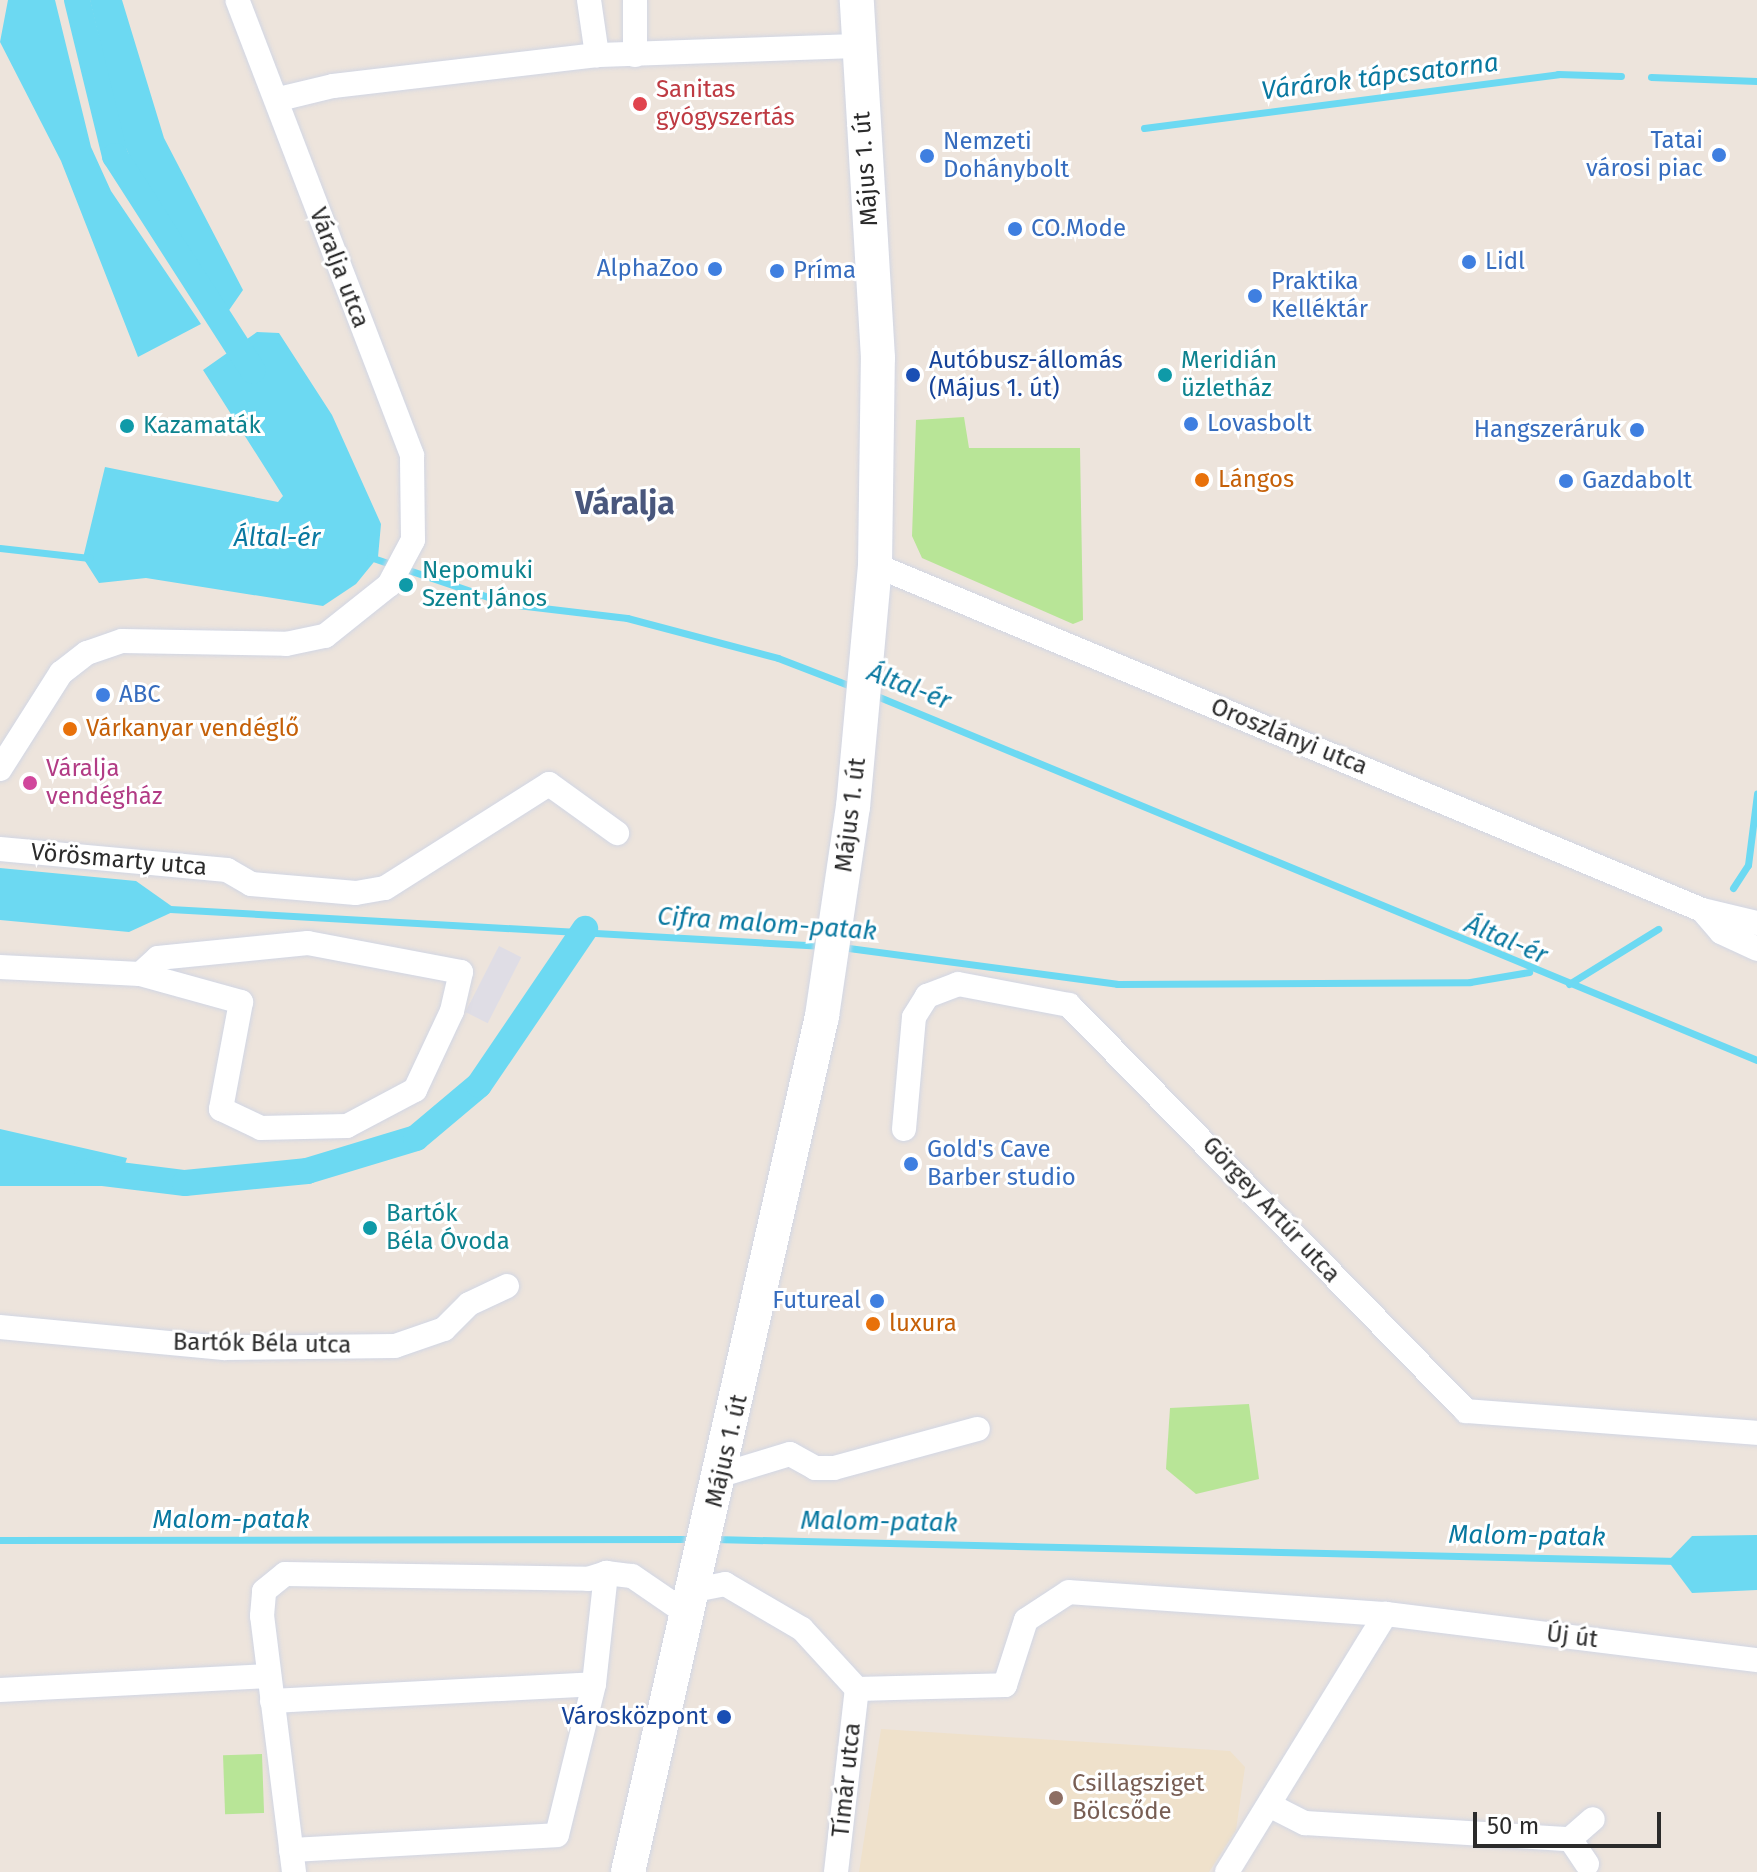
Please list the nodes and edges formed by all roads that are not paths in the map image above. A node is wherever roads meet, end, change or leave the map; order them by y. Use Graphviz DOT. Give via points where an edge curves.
graph roads {
  1 [pos="237,0"];
  2 [pos="589,0"];
  3 [pos="635,0"];
  4 [pos="857,0"];
  5 [pos="858,46"];
  6 [pos="597,55"];
  7 [pos="635,55"];
  8 [pos="279,99"];
  9 [pos="875,565"];
  10 [pos="0,769"];
  11 [pos="617,833"];
  12 [pos="0,849"];
  13 [pos="1702,910"];
  14 [pos="1757,923"];
  15 [pos="1757,949"];
  16 [pos="0,967"];
  17 [pos="140,974"];
  18 [pos="904,1129"];
  19 [pos="507,1286"];
  20 [pos="0,1327"];
  21 [pos="978,1429"];
  22 [pos="1757,1433"];
  23 [pos="721,1475"];
  24 [pos="606,1573"];
  25 [pos="692,1602"];
  26 [pos="1386,1614"];
  27 [pos="1757,1660"];
  28 [pos="269,1676"];
  29 [pos="594,1684"];
  30 [pos="857,1689"];
  31 [pos="0,1690"];
  32 [pos="272,1701"];
  33 [pos="1271,1806"];
  34 [pos="1593,1819"];
  35 [pos="1570,1839"];
  36 [pos="292,1861"];
  37 [pos="1587,1864"];
  38 [pos="628,1872"];
  39 [pos="836,1872"];
  40 [pos="1227,1872"];
  1 -- 8 [label="street, Váralja utca"];
  2 -- 6 [label="street"];
  3 -- 7 [label="street"];
  4 -- 5 [label="main road, Május 1. út"];
  5 -- 7 [label="street"];
  5 -- 9 [label="main road, Május 1. út" via="878,358"];
  6 -- 7 [label="street"];
  6 -- 8 [label="street" via="333,86"];
  8 -- 10 [label="street, Váralja utca" via="412,455 413,540 389,585 325,636 286,644 146,639 87,653 45,694"];
  9 -- 13 [label="street, Oroszlányi utca"];
  9 -- 23 [label="main road, Május 1. út" via="862,722 828,976"];
  11 -- 12 [label="street, Vörösmarty utca" via="549,784 385,888 356,893 251,884 227,870"];
  13 -- 14 [label="street, Oroszlányi utca"];
  13 -- 15 [label="street, Oroszlányi utca" via="1721,932"];
  16 -- 17 [label="street"];
  17 -- 17 [label="street" via="241,1002 221,1109 261,1128 347,1126 415,1090 452,1011 461,972 308,943 158,958"];
  18 -- 22 [label="street, Görgey Artúr utca" via="914,1017 927,996 958,984 1069,1005 1466,1411"];
  19 -- 20 [label="street, Bartók Béla utca" via="469,1304 444,1329 395,1346 224,1348"];
  21 -- 23 [label="street" via="834,1468 815,1468 790,1454"];
  23 -- 25 [label="main road, Május 1. út"];
  24 -- 25 [label="street" via="632,1576"];
  24 -- 28 [label="street" via="588,1579 285,1574 264,1591"];
  24 -- 29 [label="street"];
  25 -- 30 [label="street" via="725,1584 802,1629"];
  25 -- 38 [label="main road, Május 1. út"];
  26 -- 27 [label="street, Új út"];
  26 -- 30 [label="street, Új út" via="1069,1592 1026,1620 1005,1685"];
  26 -- 33 [label="street"];
  28 -- 31 [label="street"];
  28 -- 32 [label="street"];
  29 -- 32 [label="street"];
  29 -- 36 [label="street" via="557,1835"];
  30 -- 39 [label="street, Tímár utca"];
  32 -- 36 [label="street"];
  33 -- 35 [label="street" via="1305,1823"];
  33 -- 40 [label="street"];
  34 -- 35 [label="street"];
  35 -- 37 [label="street"];
}
